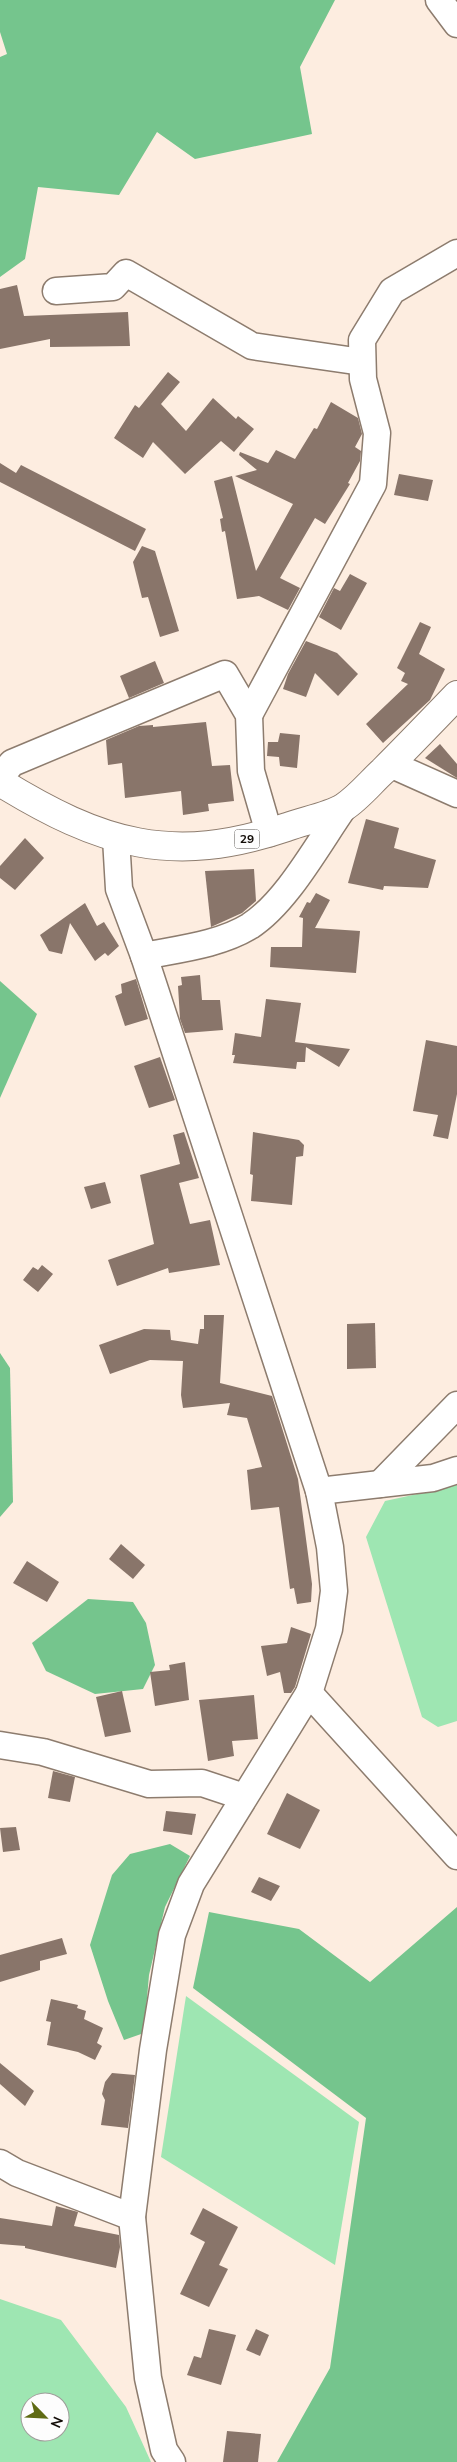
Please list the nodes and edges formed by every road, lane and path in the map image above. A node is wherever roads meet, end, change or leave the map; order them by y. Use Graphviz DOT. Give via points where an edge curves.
graph roads {
  1 [pos="439,0"];
  2 [pos="457,24"];
  3 [pos="457,254"];
  4 [pos="56,291"];
  5 [pos="362,362"];
  6 [pos="457,695"];
  7 [pos="249,715"];
  8 [pos="390,764"];
  9 [pos="0,777"];
  10 [pos="0,782"];
  11 [pos="457,794"];
  12 [pos="344,807"];
  13 [pos="269,833"];
  14 [pos="116,838"];
  15 [pos="144,956"];
  16 [pos="457,1405"];
  17 [pos="457,1470"];
  18 [pos="380,1484"];
  19 [pos="319,1491"];
  20 [pos="309,1693"];
  21 [pos="0,1745"];
  22 [pos="244,1797"];
  23 [pos="457,1856"];
  24 [pos="0,2163"];
  25 [pos="132,2217"];
  26 [pos="172,2462"];
  1 -- 2 [label="street"];
  3 -- 5 [label="street" via="392,291 362,340"];
  4 -- 5 [label="street" via="113,287 126,273 252,346"];
  5 -- 7 [label="street" via="376,433 373,484"];
  6 -- 8 [label="main road, 29"];
  7 -- 9 [label="street" via="225,674 12,763"];
  7 -- 13 [label="street" via="251,771"];
  8 -- 11 [label="street"];
  8 -- 12 [label="main road, 29"];
  10 -- 14 [label="main road, 29" via="54,813"];
  12 -- 13 [label="main road, 29"];
  12 -- 15 [label="street" via="271,910 248,927 208,943"];
  13 -- 14 [label="main road, 29" via="186,848"];
  14 -- 15 [label="street" via="119,889"];
  15 -- 19 [label="street"];
  16 -- 18 [label="street"];
  17 -- 18 [label="street" via="433,1478"];
  18 -- 19 [label="street"];
  19 -- 20 [label="street" via="330,1547 334,1591 329,1629"];
  20 -- 22 [label="street"];
  20 -- 23 [label="street"];
  21 -- 22 [label="street" via="43,1752 149,1784 202,1784"];
  22 -- 25 [label="street" via="191,1884 172,1935 153,2050"];
  24 -- 25 [label="street" via="17,2174"];
  25 -- 26 [label="street" via="148,2378 164,2450"];
}
